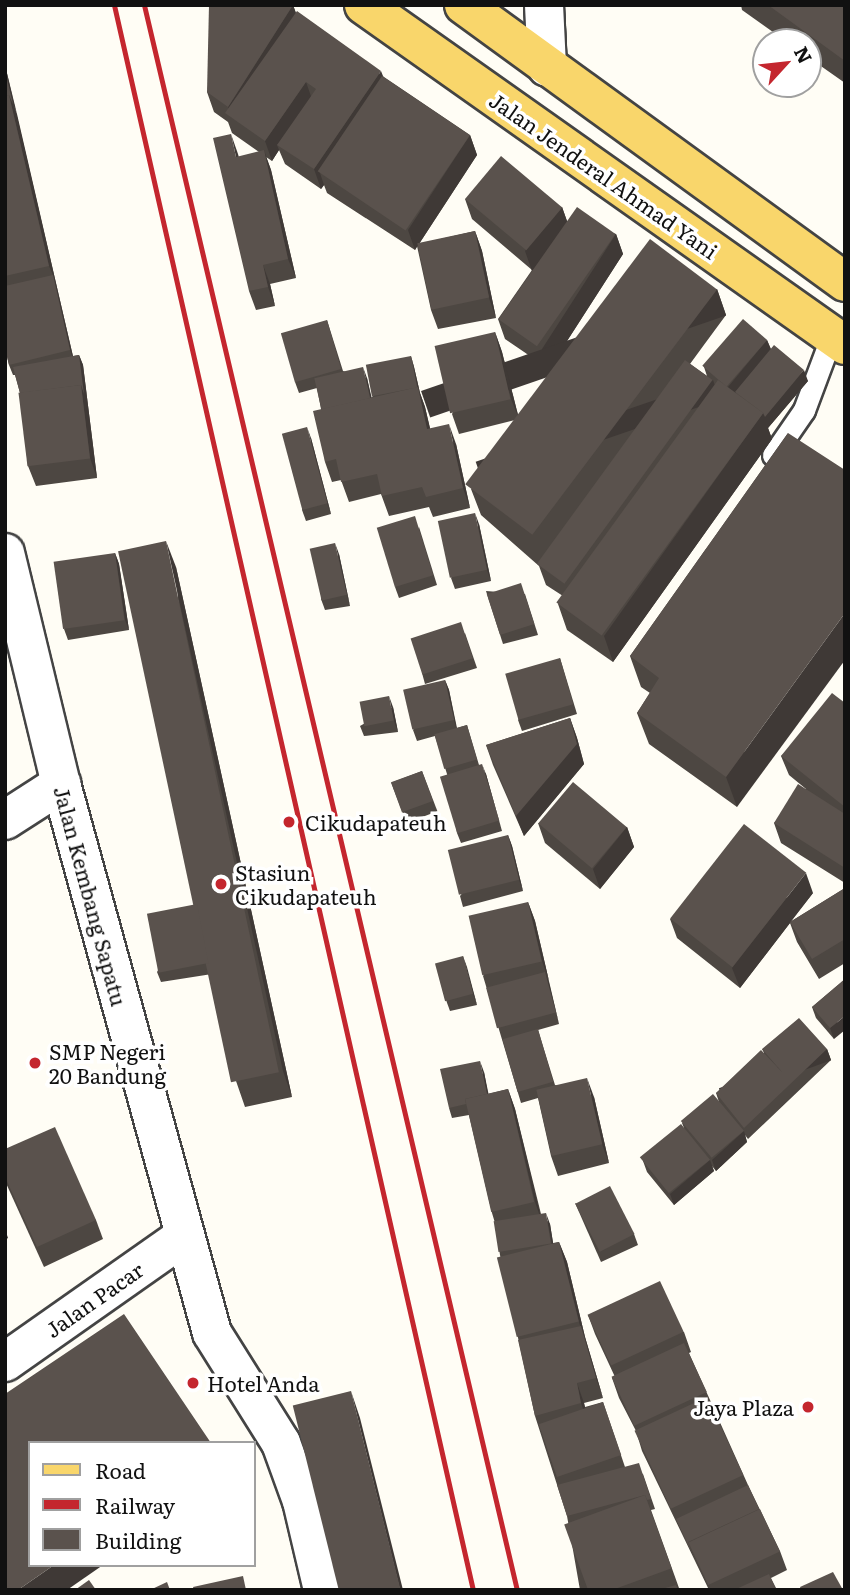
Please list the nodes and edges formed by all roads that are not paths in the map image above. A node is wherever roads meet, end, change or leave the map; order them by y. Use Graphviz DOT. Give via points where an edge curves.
graph roads {
  1 [pos="364,5"];
  2 [pos="464,5"];
  3 [pos="544,5"];
  4 [pos="547,67"];
  5 [pos="845,282"];
  6 [pos="838,340"];
  7 [pos="759,475"];
  8 [pos="5,553"];
  9 [pos="61,784"];
  10 [pos="5,820"];
  11 [pos="183,1237"];
  12 [pos="5,1362"];
  13 [pos="323,1590"];
  1 -- 6 [label="main road, Jalan Jenderal Ahmad Yani"];
  2 -- 4 [label="main road"];
  3 -- 4 [label="street"];
  4 -- 5 [label="main road"];
  6 -- 7 [label="lane" via="804,410"];
  8 -- 9 [label="street, Jalan Kembang Sapatu"];
  9 -- 10 [label="street"];
  9 -- 11 [label="street, Jalan Kembang Sapatu"];
  11 -- 12 [label="street, Jalan Pacar"];
  11 -- 13 [label="street, Jalan Kembang Sapatu" via="212,1333 281,1443 302,1502"];
}
